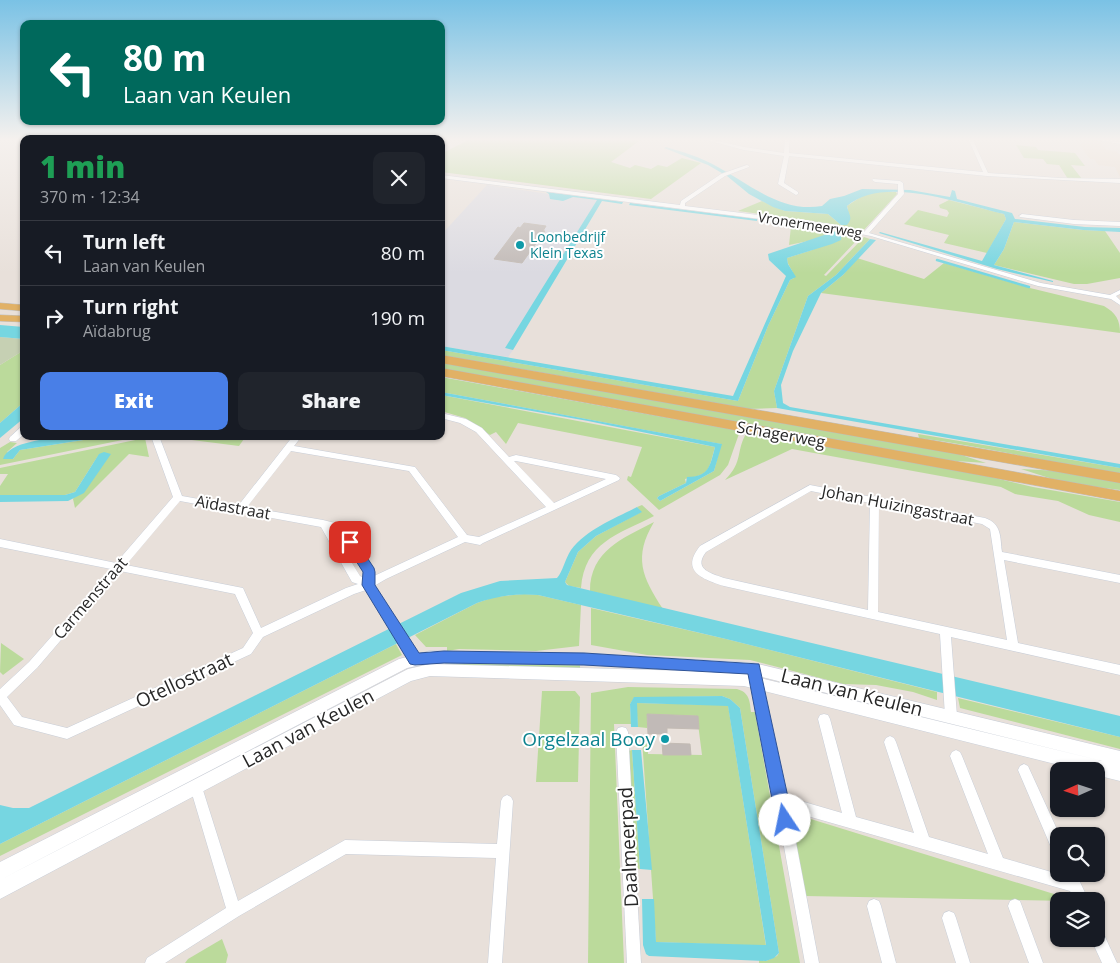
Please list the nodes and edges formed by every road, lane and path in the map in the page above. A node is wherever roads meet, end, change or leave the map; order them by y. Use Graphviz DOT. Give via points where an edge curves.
graph roads {
  1 [pos="497,183"];
  2 [pos="712,183"];
  3 [pos="781,183"];
  4 [pos="900,183"];
  5 [pos="796,194"];
  6 [pos="682,206"];
  7 [pos="1022,216"];
  8 [pos="1120,224"];
  9 [pos="866,233"];
  10 [pos="1120,292"];
  11 [pos="1112,297"];
  12 [pos="1120,303"];
  13 [pos="0,306"];
  14 [pos="20,308"];
  15 [pos="0,318"];
  16 [pos="20,319"];
  17 [pos="445,360"];
  18 [pos="445,373"];
  19 [pos="445,416"];
  20 [pos="20,433"];
  21 [pos="13,439"];
  22 [pos="156,440"];
  23 [pos="295,440"];
  24 [pos="289,448"];
  25 [pos="509,460"];
  26 [pos="1120,478"];
  27 [pos="1120,496"];
  28 [pos="178,498"];
  29 [pos="875,499"];
  30 [pos="552,507"];
  31 [pos="241,508"];
  32 [pos="323,523"];
  33 [pos="464,538"];
  34 [pos="0,543"];
  35 [pos="998,555"];
  36 [pos="116,567"];
  37 [pos="1120,579"];
  38 [pos="368,585"];
  39 [pos="873,614"];
  40 [pos="944,631"];
  41 [pos="258,634"];
  42 [pos="1013,647"];
  43 [pos="417,665"];
  44 [pos="1120,670"];
  45 [pos="947,673"];
  46 [pos="755,675"];
  47 [pos="0,696"];
  48 [pos="824,719"];
  49 [pos="951,723"];
  50 [pos="622,732"];
  51 [pos="890,742"];
  52 [pos="956,756"];
  53 [pos="1120,758"];
  54 [pos="1024,770"];
  55 [pos="1120,773"];
  56 [pos="195,779"];
  57 [pos="507,801"];
  58 [pos="782,802"];
  59 [pos="851,821"];
  60 [pos="1050,829"];
  61 [pos="924,842"];
  62 [pos="502,851"];
  63 [pos="998,863"];
  64 [pos="0,871"];
  65 [pos="1050,874"];
  66 [pos="0,890"];
  67 [pos="874,906"];
  68 [pos="1015,906"];
  69 [pos="234,911"];
  70 [pos="949,918"];
  71 [pos="1103,947"];
  72 [pos="152,963"];
  73 [pos="495,963"];
  74 [pos="634,963"];
  75 [pos="812,963"];
  76 [pos="889,963"];
  77 [pos="963,963"];
  78 [pos="1036,963"];
  79 [pos="1110,963"];
  1 -- 6 [label="street, Vronermeerweg"];
  2 -- 6 [label="street" via="683,202"];
  3 -- 5 [label="street"];
  4 -- 9 [label="street" via="900,197"];
  6 -- 9 [label="street, Vronermeerweg"];
  7 -- 8 [label="street"];
  9 -- 11 [label="street, Vronermeerweg" via="1034,283"];
  10 -- 11 [label="street"];
  11 -- 12 [label="street"];
  13 -- 14 [label="main road"];
  15 -- 16 [label="main road"];
  17 -- 26 [label="main road, Schagerweg"];
  18 -- 27 [label="main road, Schagerweg"];
  19 -- 25 [label="street" via="480,430"];
  20 -- 21 [label="street"];
  22 -- 28 [label="street, Aïdastraat"];
  23 -- 24 [label="street"];
  24 -- 31 [label="street"];
  24 -- 33 [label="street" via="412,469"];
  25 -- 30 [label="street"];
  25 -- 30 [label="street" via="516,458 616,478"];
  28 -- 31 [label="street, Aïdastraat"];
  28 -- 36 [label="street, Carmenstraat"];
  29 -- 35 [label="street, Johan Huizingastraat" via="985,521 994,528"];
  29 -- 39 [label="street"];
  29 -- 39 [label="street, Johan Huizingastraat" via="810,488 703,549 696,563 698,570 724,582"];
  30 -- 33 [label="street" via="480,541"];
  31 -- 32 [label="street, Aïdastraat"];
  32 -- 38 [label="street, Aïdastraat" via="356,579"];
  32 -- 38 [label="street, Aïdastraat" via="340,527 369,572"];
  33 -- 38 [label="street"];
  34 -- 36 [label="street"];
  35 -- 37 [label="street"];
  35 -- 42 [label="street, Johan Huizingastraat"];
  36 -- 41 [label="street" via="239,591"];
  36 -- 47 [label="street, Carmenstraat" via="33,665"];
  38 -- 41 [label="street, Otellostraat"];
  38 -- 43 [label="street, Aïdastraat"];
  39 -- 40 [label="street, Johan Huizingastraat"];
  40 -- 42 [label="street, Johan Huizingastraat"];
  40 -- 45 [label="street"];
  41 -- 47 [label="street, Otellostraat" via="246,651 67,734 18,721"];
  42 -- 44 [label="street, Johan Huizingastraat"];
  43 -- 46 [label="street, Laan van Keulen" via="444,657 584,659"];
  43 -- 56 [label="street, Laan van Keulen" via="408,675"];
  45 -- 49 [label="street"];
  46 -- 49 [label="street, Laan van Keulen"];
  46 -- 58 [label="street"];
  48 -- 59 [label="street"];
  49 -- 53 [label="street, Laan van Keulen"];
  49 -- 55 [label="street, Laan van Keulen"];
  50 -- 74 [label="street, Daalmeerpad"];
  51 -- 61 [label="street"];
  52 -- 63 [label="street"];
  54 -- 60 [label="street"];
  56 -- 64 [label="street, Laan van Keulen"];
  56 -- 66 [label="street, Laan van Keulen"];
  56 -- 69 [label="street"];
  57 -- 62 [label="street"];
  58 -- 59 [label="street"];
  58 -- 75 [label="street"];
  59 -- 61 [label="street"];
  61 -- 63 [label="street"];
  62 -- 69 [label="street" via="346,847"];
  62 -- 73 [label="street"];
  63 -- 65 [label="street"];
  67 -- 76 [label="street"];
  68 -- 78 [label="street"];
  69 -- 72 [label="street"];
  70 -- 77 [label="street"];
  71 -- 79 [label="street"];
}
